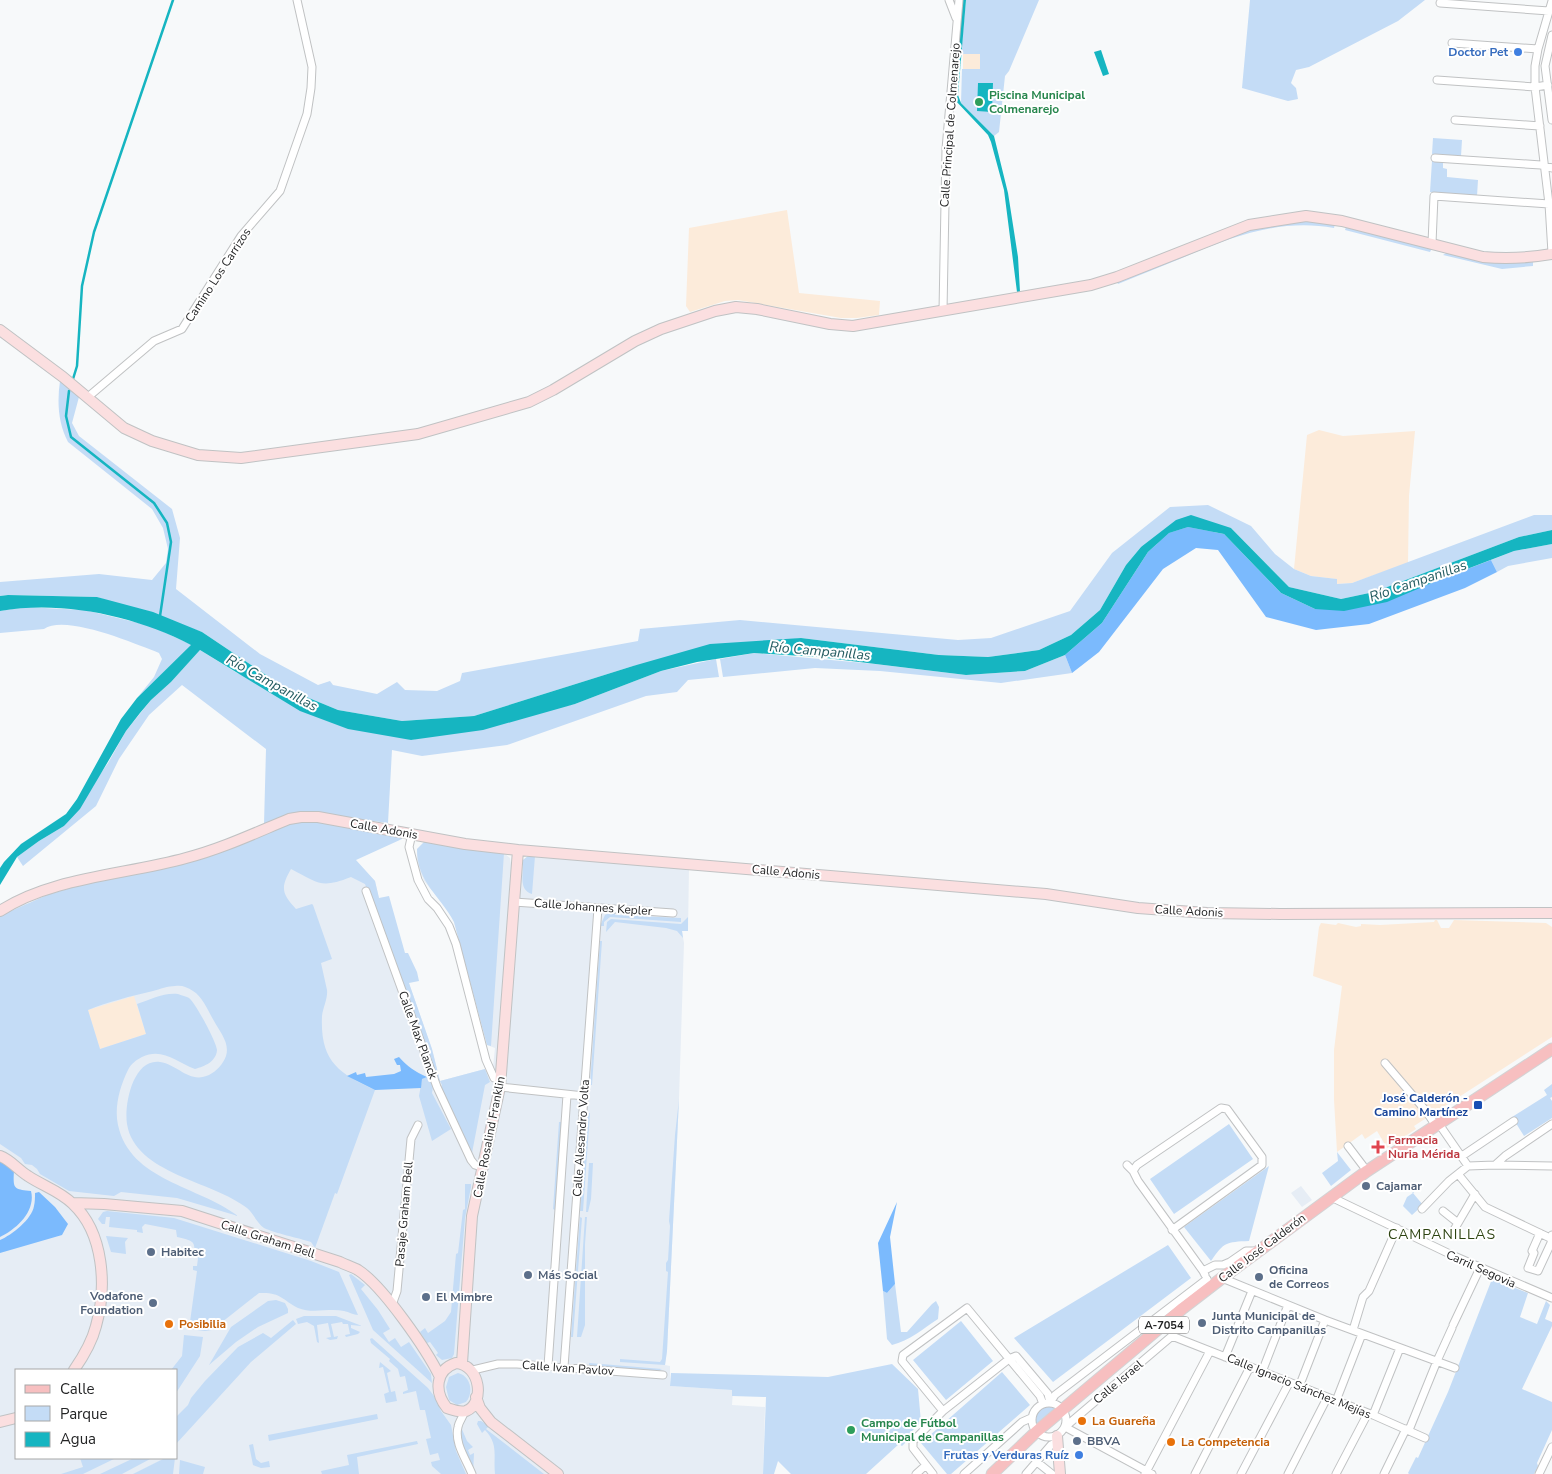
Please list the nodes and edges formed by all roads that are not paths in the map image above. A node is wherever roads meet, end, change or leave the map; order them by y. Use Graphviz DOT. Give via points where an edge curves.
graph roads {
  1 [pos="297,0"];
  2 [pos="949,0"];
  3 [pos="959,0"];
  4 [pos="1552,1"];
  5 [pos="1440,4"];
  6 [pos="1549,12"];
  7 [pos="956,21"];
  8 [pos="1552,35"];
  9 [pos="1452,42"];
  10 [pos="1538,49"];
  11 [pos="1437,80"];
  12 [pos="1548,86"];
  13 [pos="1535,87"];
  14 [pos="1551,103"];
  15 [pos="1455,120"];
  16 [pos="1552,120"];
  17 [pos="1540,126"];
  18 [pos="1435,158"];
  19 [pos="1548,167"];
  20 [pos="1549,204"];
  21 [pos="1432,243"];
  22 [pos="1552,254"];
  23 [pos="943,311"];
  24 [pos="0,330"];
  25 [pos="88,397"];
  26 [pos="412,834"];
  27 [pos="518,850"];
  28 [pos="366,891"];
  29 [pos="514,902"];
  30 [pos="598,908"];
  31 [pos="0,911"];
  32 [pos="673,913"];
  33 [pos="1552,913"];
  34 [pos="1552,1048"];
  35 [pos="1385,1063"];
  36 [pos="501,1083"];
  37 [pos="567,1095"];
  38 [pos="584,1096"];
  39 [pos="1514,1121"];
  40 [pos="1552,1124"];
  41 [pos="418,1125"];
  42 [pos="1437,1125"];
  43 [pos="1348,1146"];
  44 [pos="0,1156"];
  45 [pos="1462,1156"];
  46 [pos="1127,1165"];
  47 [pos="1495,1165"];
  48 [pos="1468,1166"];
  49 [pos="1552,1166"];
  50 [pos="484,1168"];
  51 [pos="1133,1171"];
  52 [pos="1367,1171"];
  53 [pos="1458,1174"];
  54 [pos="1475,1194"];
  55 [pos="1331,1197"];
  56 [pos="73,1203"];
  57 [pos="1422,1210"];
  58 [pos="1443,1211"];
  59 [pos="1458,1223"];
  60 [pos="1397,1228"];
  61 [pos="1172,1230"];
  62 [pos="1540,1233"];
  63 [pos="1451,1235"];
  64 [pos="1552,1237"];
  65 [pos="1258,1251"];
  66 [pos="1480,1268"];
  67 [pos="1203,1272"];
  68 [pos="1222,1278"];
  69 [pos="1210,1283"];
  70 [pos="1252,1291"];
  71 [pos="1552,1298"];
  72 [pos="392,1304"];
  73 [pos="1288,1306"];
  74 [pos="1325,1320"];
  75 [pos="1353,1330"];
  76 [pos="1362,1334"];
  77 [pos="1172,1336"];
  78 [pos="1400,1348"];
  79 [pos="424,1350"];
  80 [pos="1210,1351"];
  81 [pos="1225,1357"];
  82 [pos="1009,1359"];
  83 [pos="1436,1361"];
  84 [pos="462,1364"];
  85 [pos="449,1366"];
  86 [pos="548,1366"];
  87 [pos="564,1367"];
  88 [pos="1250,1367"];
  89 [pos="1455,1368"];
  90 [pos="75,1369"];
  91 [pos="472,1370"];
  92 [pos="1262,1372"];
  93 [pos="664,1375"];
  94 [pos="440,1378"];
  95 [pos="1289,1383"];
  96 [pos="1299,1387"];
  97 [pos="476,1397"];
  98 [pos="1328,1398"];
  99 [pos="1336,1401"];
  100 [pos="1047,1403"];
  101 [pos="1063,1410"];
  102 [pos="943,1411"];
  103 [pos="465,1412"];
  104 [pos="1370,1414"];
  105 [pos="15,1418"];
  106 [pos="1031,1418"];
  107 [pos="0,1422"];
  108 [pos="491,1422"];
  109 [pos="1065,1427"];
  110 [pos="1407,1430"];
  111 [pos="1036,1432"];
  112 [pos="1425,1438"];
  113 [pos="1058,1439"];
  114 [pos="1552,1447"];
  115 [pos="1037,1462"];
  116 [pos="926,1465"];
  117 [pos="1148,1473"];
  118 [pos="472,1474"];
  119 [pos="558,1474"];
  120 [pos="916,1474"];
  121 [pos="933,1474"];
  122 [pos="964,1474"];
  123 [pos="992,1474"];
  124 [pos="1026,1474"];
  125 [pos="1052,1474"];
  126 [pos="1060,1474"];
  127 [pos="1194,1474"];
  128 [pos="1241,1474"];
  129 [pos="1288,1474"];
  130 [pos="1336,1474"];
  131 [pos="1384,1474"];
  132 [pos="1539,1474"];
  1 -- 25 [label="street, Camino Los Carrizos" via="312,67 312,88 307,114 280,192 240,236 182,329 154,341"];
  2 -- 7 [label="street"];
  3 -- 7 [label="street, Calle Principal de Colmenarejo"];
  4 -- 6 [label="street"];
  5 -- 6 [label="street"];
  6 -- 10 [label="street"];
  7 -- 23 [label="street, Calle Principal de Colmenarejo" via="946,149"];
  8 -- 12 [label="street" via="1545,66"];
  9 -- 10 [label="street"];
  10 -- 13 [label="street"];
  11 -- 13 [label="street"];
  12 -- 13 [label="street"];
  12 -- 14 [label="street"];
  13 -- 17 [label="street"];
  14 -- 16 [label="street"];
  15 -- 17 [label="street"];
  17 -- 19 [label="street"];
  18 -- 19 [label="street"];
  19 -- 20 [label="street"];
  20 -- 21 [label="street" via="1434,196"];
  20 -- 22 [label="street"];
  21 -- 22 [label="street" via="1499,259"];
  21 -- 23 [label="street" via="1325,218 1284,218 1249,225 1091,285"];
  23 -- 25 [label="street" via="853,326 757,309 736,307 715,311 635,341 529,402 418,434 241,458 198,455 152,441 124,428"];
  24 -- 25 [label="street"];
  26 -- 27 [label="street, Calle Adonis"];
  26 -- 31 [label="street, Calle Adonis" via="301,816 187,858 34,893"];
  26 -- 36 [label="street" via="409,847 418,880 428,899 450,926 486,1060 494,1078"];
  27 -- 29 [label="street, Calle Rosalind Franklin"];
  27 -- 33 [label="street, Calle Adonis" via="1046,894 1138,908 1207,913"];
  28 -- 50 [label="street, Calle Max Planck" via="437,1087 471,1160"];
  29 -- 30 [label="street, Calle Johannes Kepler"];
  29 -- 36 [label="street, Calle Rosalind Franklin"];
  30 -- 32 [label="street, Calle Johannes Kepler"];
  30 -- 38 [label="street, Calle Alesandro Volta"];
  34 -- 42 [label="main road, Calle José Calderón / A-7054"];
  35 -- 42 [label="street"];
  36 -- 37 [label="street"];
  36 -- 50 [label="street, Calle Rosalind Franklin"];
  37 -- 38 [label="street"];
  37 -- 86 [label="street, Calle Alesandro Volta"];
  38 -- 87 [label="street, Calle Alesandro Volta"];
  39 -- 45 [label="street"];
  40 -- 47 [label="street"];
  41 -- 72 [label="street, Pasaje Graham Bell" via="411,1139 397,1291"];
  42 -- 45 [label="street"];
  42 -- 52 [label="main road, Calle José Calderón / A-7054"];
  43 -- 52 [label="street"];
  44 -- 56 [label="street"];
  45 -- 48 [label="street"];
  46 -- 51 [label="street"];
  47 -- 48 [label="street"];
  47 -- 49 [label="street"];
  48 -- 53 [label="street"];
  50 -- 84 [label="street, Calle Rosalind Franklin" via="471,1228"];
  51 -- 61 [label="street"];
  51 -- 61 [label="street" via="1137,1165 1221,1108 1227,1109 1262,1157 1262,1165"];
  52 -- 55 [label="main road, Calle José Calderón / A-7054"];
  53 -- 54 [label="street"];
  53 -- 57 [label="street"];
  54 -- 59 [label="street"];
  54 -- 62 [label="street" via="1484,1207"];
  55 -- 60 [label="street, Carril Segovia"];
  55 -- 65 [label="main road, Calle José Calderón / A-7054"];
  56 -- 72 [label="street, Calle Graham Bell" via="182,1212 340,1262 359,1270"];
  56 -- 90 [label="street" via="84,1216 95,1239 102,1277 96,1326 90,1344"];
  58 -- 59 [label="street"];
  59 -- 63 [label="street"];
  60 -- 66 [label="street, Carril Segovia"];
  60 -- 75 [label="street" via="1364,1297"];
  61 -- 67 [label="street"];
  62 -- 64 [label="street"];
  62 -- 64 [label="street" via="1528,1268 1538,1271"];
  65 -- 67 [label="street" via="1246,1252"];
  65 -- 68 [label="main road, Calle José Calderón / A-7054"];
  66 -- 71 [label="street, Carril Segovia"];
  66 -- 83 [label="street"];
  67 -- 69 [label="street"];
  68 -- 69 [label="main road, Calle José Calderón / A-7054"];
  68 -- 70 [label="street"];
  69 -- 100 [label="street, Calle José Calderón"];
  69 -- 101 [label="main road, Calle José Calderón / A-7054"];
  70 -- 73 [label="street"];
  70 -- 81 [label="street"];
  72 -- 79 [label="street, Calle Graham Bell"];
  73 -- 74 [label="street"];
  73 -- 92 [label="street"];
  74 -- 75 [label="street"];
  74 -- 96 [label="street"];
  75 -- 76 [label="street"];
  76 -- 78 [label="street"];
  76 -- 99 [label="street"];
  77 -- 80 [label="street, Calle Ignacio Sánchez Mejías"];
  77 -- 109 [label="street, Calle Israel"];
  78 -- 83 [label="street"];
  78 -- 104 [label="street"];
  79 -- 85 [label="street, Calle Graham Bell" via="440,1364"];
  79 -- 94 [label="street, Calle Graham Bell"];
  80 -- 81 [label="street, Calle Ignacio Sánchez Mejías"];
  80 -- 117 [label="street"];
  81 -- 88 [label="street, Calle Ignacio Sánchez Mejías"];
  82 -- 100 [label="street" via="1016,1356 1048,1394"];
  82 -- 102 [label="street"];
  82 -- 102 [label="street" via="967,1308 903,1355 902,1361"];
  83 -- 89 [label="street"];
  83 -- 110 [label="street"];
  84 -- 85 [label="street"];
  84 -- 91 [label="street"];
  85 -- 94 [label="street"];
  86 -- 87 [label="street, Calle Ivan Pavlov"];
  86 -- 91 [label="street, Calle Ivan Pavlov" via="498,1364"];
  87 -- 93 [label="street, Calle Ivan Pavlov"];
  88 -- 92 [label="street, Calle Ignacio Sánchez Mejías"];
  88 -- 127 [label="street"];
  91 -- 97 [label="street" via="477,1382"];
  92 -- 95 [label="street, Calle Ignacio Sánchez Mejías"];
  94 -- 103 [label="street" via="442,1402 447,1408"];
  95 -- 96 [label="street, Calle Ignacio Sánchez Mejías"];
  95 -- 128 [label="street"];
  96 -- 98 [label="street, Calle Ignacio Sánchez Mejías"];
  97 -- 103 [label="street" via="472,1407"];
  97 -- 108 [label="street"];
  98 -- 99 [label="street, Calle Ignacio Sánchez Mejías"];
  98 -- 129 [label="street"];
  99 -- 104 [label="street, Calle Ignacio Sánchez Mejías"];
  100 -- 101 [label="street"];
  100 -- 106 [label="street, Calle José Calderón" via="1036,1408"];
  101 -- 109 [label="street"];
  101 -- 111 [label="main road, Calle José Calderón / A-7054"];
  102 -- 116 [label="street" via="913,1440 913,1448"];
  103 -- 108 [label="street"];
  103 -- 118 [label="street" via="457,1436"];
  104 -- 110 [label="street, Calle Ignacio Sánchez Mejías"];
  104 -- 130 [label="street"];
  105 -- 107 [label="street"];
  106 -- 111 [label="street"];
  106 -- 122 [label="street" via="1022,1422"];
  108 -- 119 [label="street"];
  109 -- 113 [label="street, Calle Israel"];
  109 -- 117 [label="street"];
  110 -- 112 [label="street, Calle Ignacio Sánchez Mejías"];
  110 -- 131 [label="street"];
  111 -- 113 [label="street" via="1046,1438"];
  111 -- 123 [label="main road, Calle José Calderón / A-7054"];
  113 -- 115 [label="street"];
  113 -- 126 [label="street"];
  114 -- 132 [label="street"];
  115 -- 124 [label="street"];
  115 -- 125 [label="street"];
  116 -- 120 [label="street"];
  116 -- 121 [label="street"];
}
